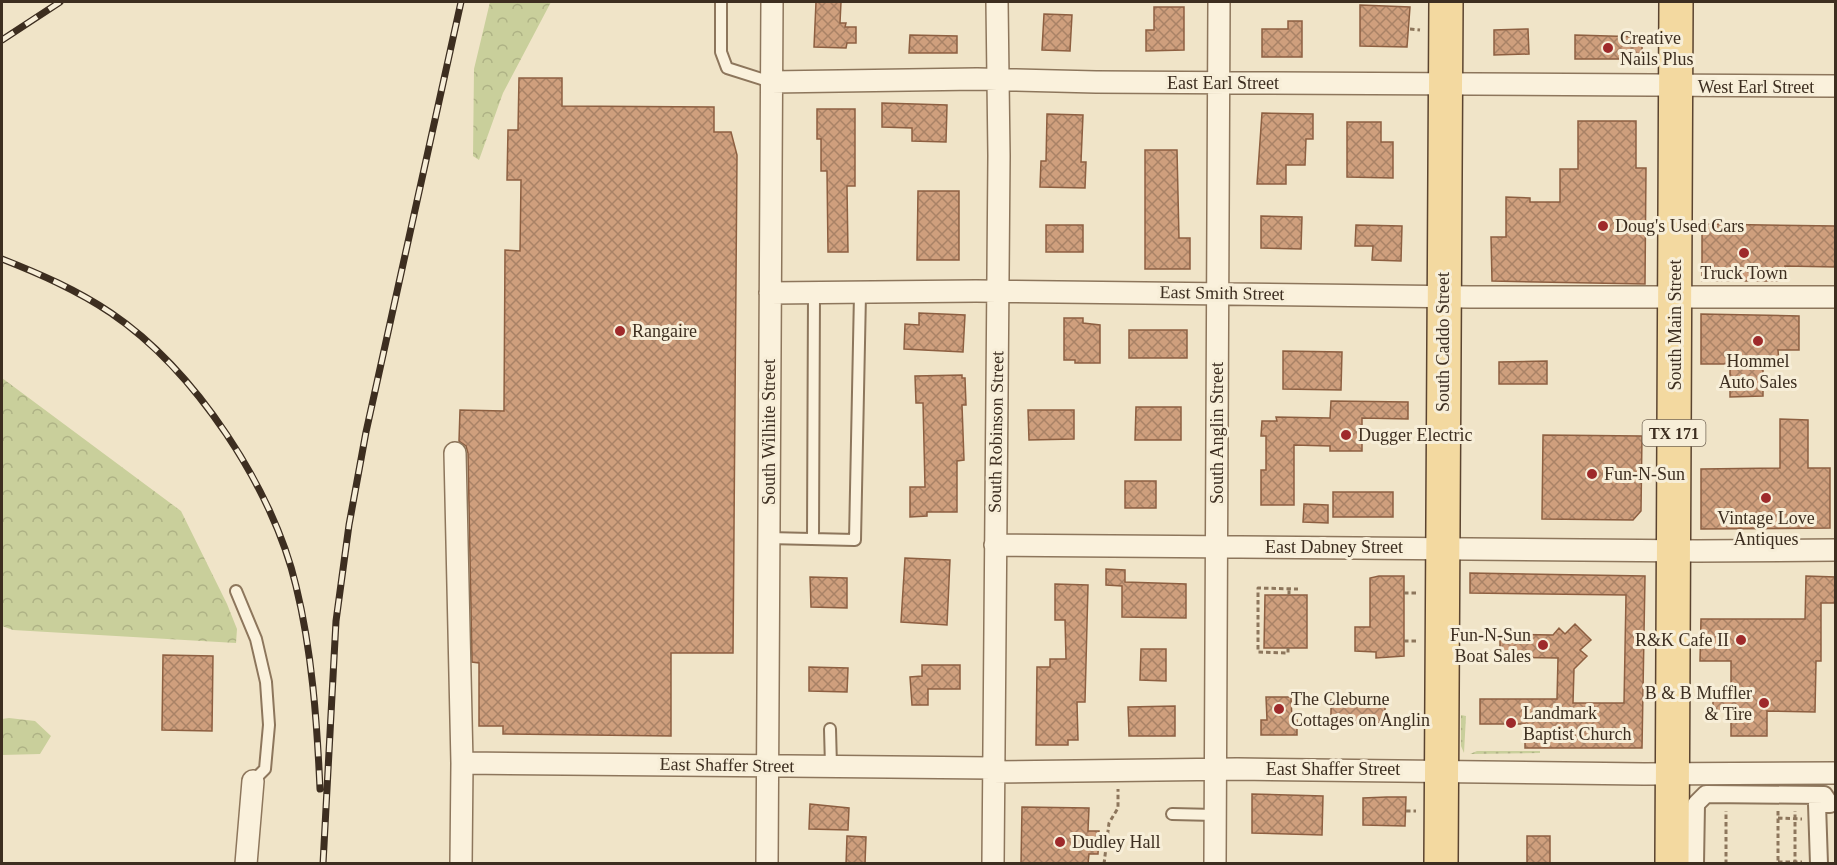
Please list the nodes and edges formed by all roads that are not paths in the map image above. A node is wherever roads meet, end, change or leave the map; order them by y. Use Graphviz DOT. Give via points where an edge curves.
graph roads {
  1 [pos="721,2"];
  2 [pos="772,2"];
  3 [pos="997,2"];
  4 [pos="1219,2"];
  5 [pos="1446,2"];
  6 [pos="1676,2"];
  7 [pos="998,80"];
  8 [pos="771,82"];
  9 [pos="1218,83"];
  10 [pos="1445,85"];
  11 [pos="1836,86"];
  12 [pos="1676,87"];
  13 [pos="996,291"];
  14 [pos="770,293"];
  15 [pos="814,293"];
  16 [pos="860,294"];
  17 [pos="1218,294"];
  18 [pos="1443,297"];
  19 [pos="1836,297"];
  20 [pos="1675,298"];
  21 [pos="455,453"];
  22 [pos="768,538"];
  23 [pos="813,539"];
  24 [pos="995,545"];
  25 [pos="1216,546"];
  26 [pos="1442,549"];
  27 [pos="1836,550"];
  28 [pos="1674,551"];
  29 [pos="236,591"];
  30 [pos="830,729"];
  31 [pos="462,763"];
  32 [pos="767,765"];
  33 [pos="831,766"];
  34 [pos="992,770"];
  35 [pos="1215,770"];
  36 [pos="1441,770"];
  37 [pos="1836,773"];
  38 [pos="1673,774"];
  39 [pos="253,781"];
  40 [pos="1172,814"];
  41 [pos="1215,815"];
  42 [pos="1819,863"];
  43 [pos="246,864"];
  44 [pos="461,864"];
  45 [pos="766,864"];
  46 [pos="993,864"];
  47 [pos="1215,864"];
  48 [pos="1441,864"];
  49 [pos="1672,864"];
  50 [pos="1695,864"];
  1 -- 8 [label="lane" via="721,52 727,68"];
  2 -- 8 [label="street, South Wilhite Street"];
  3 -- 7 [label="street, South Robinson Street"];
  4 -- 9 [label="street, South Anglin Street"];
  5 -- 10 [label="main road, South Caddo Street"];
  6 -- 12 [label="main road, South Main Street / TX 171"];
  7 -- 8 [label="street, East Earl Street"];
  7 -- 9 [label="street, East Earl Street"];
  7 -- 13 [label="street, South Robinson Street"];
  8 -- 14 [label="street, South Wilhite Street"];
  9 -- 10 [label="street, East Earl Street"];
  9 -- 17 [label="street, South Anglin Street"];
  10 -- 12 [label="street, East Earl Street"];
  10 -- 18 [label="main road, South Caddo Street"];
  11 -- 12 [label="street, West Earl Street"];
  12 -- 20 [label="main road, South Main Street / TX 171"];
  13 -- 16 [label="street, East Smith Street"];
  13 -- 17 [label="street, East Smith Street"];
  13 -- 24 [label="street, South Robinson Street"];
  14 -- 15 [label="street, East Smith Street"];
  14 -- 22 [label="street, South Wilhite Street"];
  15 -- 16 [label="street, East Smith Street"];
  15 -- 23 [label="lane"];
  16 -- 23 [label="lane" via="855,540"];
  17 -- 18 [label="street, East Smith Street"];
  17 -- 25 [label="street, South Anglin Street"];
  18 -- 20 [label="street, East Smith Street"];
  18 -- 26 [label="main road, South Caddo Street"];
  19 -- 20 [label="street, East Smith Street"];
  20 -- 28 [label="main road, South Main Street / TX 171"];
  21 -- 31 [label="street"];
  22 -- 23 [label="lane"];
  22 -- 32 [label="street, South Wilhite Street"];
  24 -- 25 [label="street, East Dabney Street"];
  24 -- 34 [label="street, South Robinson Street"];
  25 -- 26 [label="street, East Dabney Street"];
  25 -- 35 [label="street, South Anglin Street"];
  26 -- 28 [label="street, East Dabney Street"];
  26 -- 36 [label="main road, South Caddo Street"];
  27 -- 28 [label="street, East Dabney Street"];
  28 -- 38 [label="main road, South Main Street / TX 171"];
  29 -- 39 [label="lane" via="256,639 266,682 265,769"];
  30 -- 33 [label="lane"];
  31 -- 32 [label="street, East Shaffer Street"];
  31 -- 44 [label="street"];
  32 -- 33 [label="street, East Shaffer Street"];
  32 -- 45 [label="street, South Wilhite Street"];
  33 -- 34 [label="street, East Shaffer Street"];
  34 -- 35 [label="street, East Shaffer Street"];
  34 -- 46 [label="street, South Robinson Street"];
  35 -- 36 [label="street, East Shaffer Street"];
  35 -- 41 [label="street, South Anglin Street"];
  36 -- 38 [label="street, East Shaffer Street"];
  36 -- 48 [label="main road, South Caddo Street"];
  37 -- 38 [label="street, East Shaffer Street"];
  38 -- 49 [label="main road, South Main Street / TX 171"];
  39 -- 43 [label="street"];
  40 -- 41 [label="lane"];
  41 -- 47 [label="street, South Anglin Street"];
  42 -- 50 [label="street" via="1817,804 1830,804 1824,795 1706,794 1696,804"];
}
